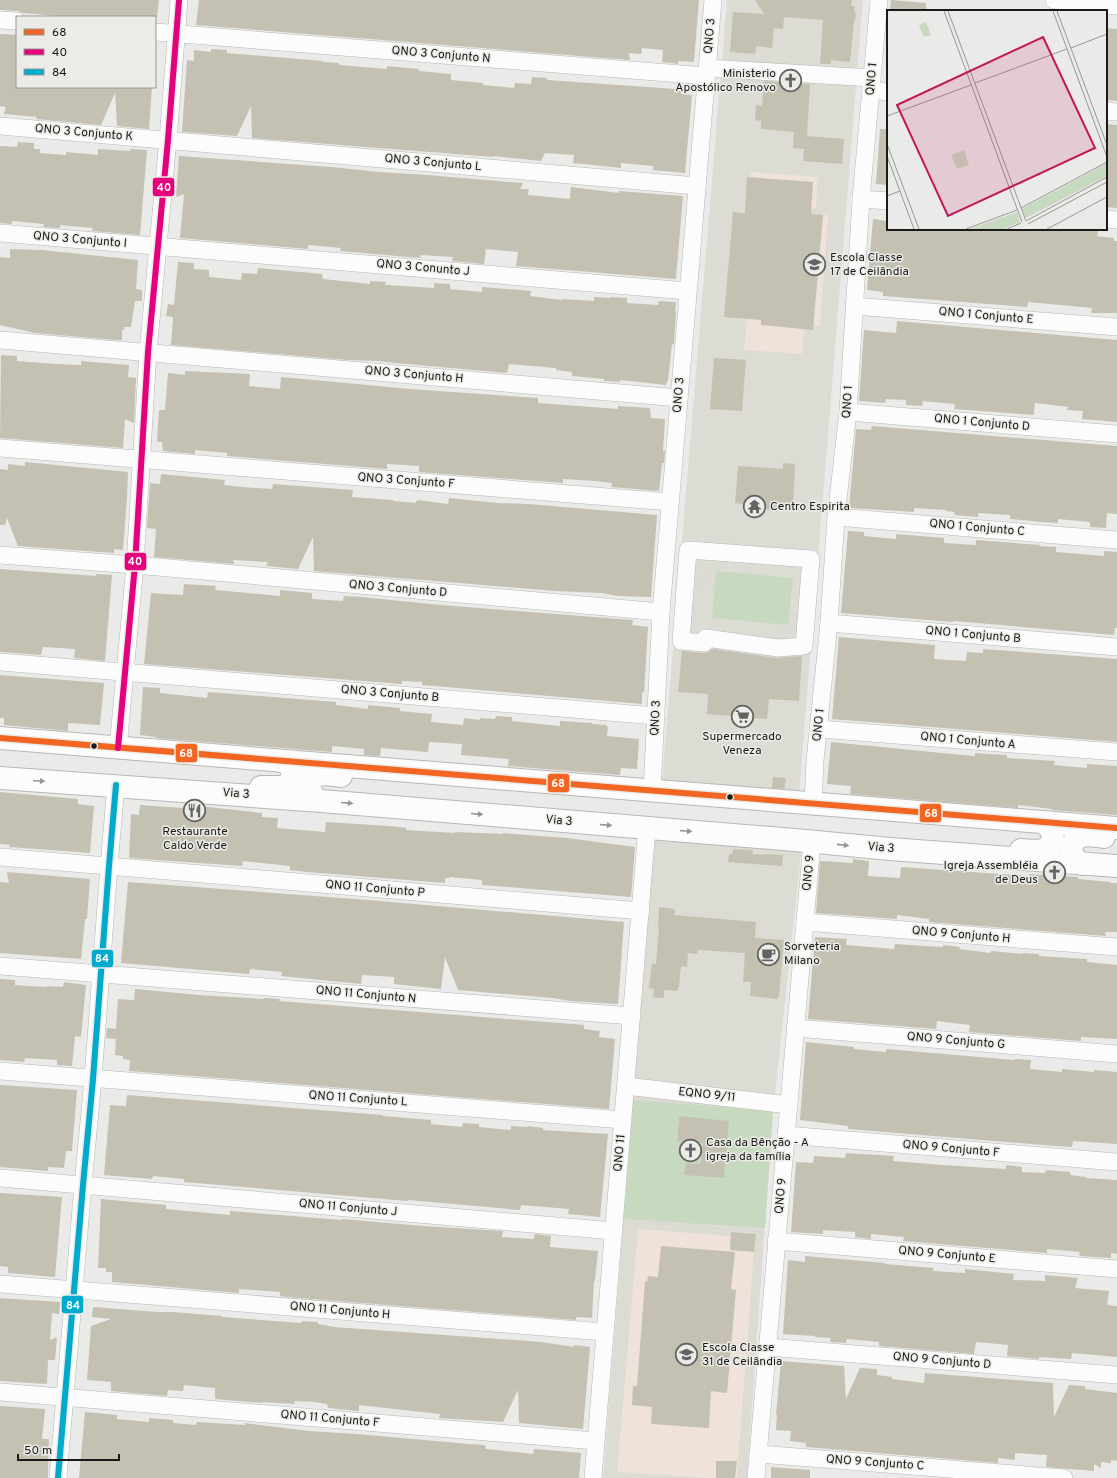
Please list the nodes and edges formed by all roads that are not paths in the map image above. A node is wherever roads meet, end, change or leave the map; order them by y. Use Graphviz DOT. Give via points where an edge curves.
graph roads {
  1 [pos="179,0"];
  2 [pos="713,0"];
  3 [pos="879,0"];
  4 [pos="1054,0"];
  5 [pos="1117,6"];
  6 [pos="0,20"];
  7 [pos="16,21"];
  8 [pos="156,32"];
  9 [pos="176,33"];
  10 [pos="706,72"];
  11 [pos="871,84"];
  12 [pos="887,92"];
  13 [pos="1107,111"];
  14 [pos="1117,112"];
  15 [pos="0,126"];
  16 [pos="168,140"];
  17 [pos="697,186"];
  18 [pos="861,199"];
  19 [pos="887,201"];
  20 [pos="1107,219"];
  21 [pos="1117,220"];
  22 [pos="0,234"];
  23 [pos="159,246"];
  24 [pos="687,290"];
  25 [pos="854,306"];
  26 [pos="1117,327"];
  27 [pos="0,340"];
  28 [pos="148,352"];
  29 [pos="679,398"];
  30 [pos="848,412"];
  31 [pos="1117,434"];
  32 [pos="0,448"];
  33 [pos="142,461"];
  34 [pos="670,502"];
  35 [pos="836,517"];
  36 [pos="1117,540"];
  37 [pos="688,550"];
  38 [pos="0,555"];
  39 [pos="135,565"];
  40 [pos="661,612"];
  41 [pos="828,624"];
  42 [pos="1117,647"];
  43 [pos="0,662"];
  44 [pos="125,672"];
  45 [pos="656,716"];
  46 [pos="819,729"];
  47 [pos="0,738"];
  48 [pos="35,741"];
  49 [pos="0,744"];
  50 [pos="118,748"];
  51 [pos="1117,752"];
  52 [pos="281,760"];
  53 [pos="466,776"];
  54 [pos="0,778"];
  55 [pos="116,785"];
  56 [pos="155,788"];
  57 [pos="652,791"];
  58 [pos="321,801"];
  59 [pos="813,804"];
  60 [pos="1042,822"];
  61 [pos="647,828"];
  62 [pos="1117,828"];
  63 [pos="1117,838"];
  64 [pos="812,842"];
  65 [pos="928,851"];
  66 [pos="0,857"];
  67 [pos="1083,864"];
  68 [pos="109,866"];
  69 [pos="1117,866"];
  70 [pos="641,911"];
  71 [pos="805,922"];
  72 [pos="1117,947"];
  73 [pos="0,966"];
  74 [pos="100,974"];
  75 [pos="632,1016"];
  76 [pos="795,1028"];
  77 [pos="1117,1054"];
  78 [pos="0,1071"];
  79 [pos="93,1079"];
  80 [pos="626,1086"];
  81 [pos="788,1105"];
  82 [pos="623,1123"];
  83 [pos="786,1135"];
  84 [pos="1117,1162"];
  85 [pos="0,1178"];
  86 [pos="83,1185"];
  87 [pos="614,1226"];
  88 [pos="777,1237"];
  89 [pos="1117,1269"];
  90 [pos="0,1284"];
  91 [pos="74,1290"];
  92 [pos="605,1332"];
  93 [pos="767,1347"];
  94 [pos="1117,1375"];
  95 [pos="0,1392"];
  96 [pos="65,1398"];
  97 [pos="596,1441"];
  98 [pos="758,1454"];
  99 [pos="58,1478"];
  100 [pos="593,1478"];
  101 [pos="756,1478"];
  102 [pos="1064,1478"];
  1 -- 9 [label="street"];
  2 -- 10 [label="street, QNO 3"];
  3 -- 11 [label="street, QNO 1"];
  4 -- 5 [label="street"];
  6 -- 7 [label="street"];
  8 -- 9 [label="street, QNO 3 Conjunto N"];
  9 -- 10 [label="street, QNO 3 Conjunto N"];
  9 -- 16 [label="street"];
  10 -- 11 [label="street, QNO 3 Conjunto N"];
  10 -- 17 [label="street, QNO 3"];
  11 -- 12 [label="street, QNO 3 Conjunto N"];
  11 -- 18 [label="street, QNO 1"];
  13 -- 14 [label="street"];
  15 -- 16 [label="street, QNO 3 Conjunto K"];
  16 -- 17 [label="street, QNO 3 Conjunto L"];
  16 -- 23 [label="street"];
  17 -- 24 [label="street, QNO 3"];
  18 -- 19 [label="street"];
  18 -- 25 [label="street, QNO 1"];
  20 -- 21 [label="street"];
  22 -- 23 [label="street, QNO 3 Conjunto I"];
  23 -- 24 [label="street, QNO 3 Conunto J"];
  23 -- 28 [label="street"];
  24 -- 29 [label="street, QNO 3"];
  25 -- 26 [label="street, QNO 1 Conjunto E"];
  25 -- 30 [label="street, QNO 1"];
  27 -- 28 [label="street, QNO 3 Conjunto H"];
  28 -- 29 [label="street, QNO 3 Conjunto H"];
  28 -- 33 [label="street"];
  29 -- 34 [label="street, QNO 3"];
  30 -- 31 [label="street, QNO 1 Conjunto D"];
  30 -- 35 [label="street, QNO 1"];
  32 -- 33 [label="street, QNO 3 Conjunto F"];
  33 -- 34 [label="street, QNO 3 Conjunto F"];
  33 -- 39 [label="street"];
  34 -- 40 [label="street, QNO 3"];
  35 -- 36 [label="street, QNO 1 Conjunto C"];
  35 -- 41 [label="street, QNO 1"];
  37 -- 37 [label="street" via="681,641 704,643 706,638 778,648 804,646 811,559"];
  38 -- 39 [label="street, QNO 3 Conjunto D"];
  39 -- 40 [label="street, QNO 3 Conjunto D"];
  39 -- 44 [label="street"];
  40 -- 45 [label="street, QNO 3"];
  41 -- 42 [label="street, QNO 1 Conjunto B"];
  41 -- 46 [label="street, QNO 1"];
  43 -- 44 [label="street, QNO 3 Conjunto B"];
  44 -- 45 [label="street, QNO 3 Conjunto B"];
  44 -- 50 [label="street"];
  45 -- 57 [label="street, QNO 3"];
  46 -- 51 [label="street, QNO 1 Conjunto A"];
  46 -- 59 [label="street, QNO 1"];
  47 -- 48 [label="main road"];
  48 -- 49 [label="main road"];
  48 -- 50 [label="main road"];
  50 -- 52 [label="main road"];
  52 -- 53 [label="main road"];
  52 -- 56 [label="main road" via="289,764 293,772 291,781 284,787 194,781"];
  53 -- 57 [label="main road"];
  53 -- 58 [label="main road" via="410,781 320,774 312,780 309,788 313,797"];
  54 -- 55 [label="main road, Via 3, one-way"];
  55 -- 56 [label="main road, Via 3"];
  55 -- 68 [label="street"];
  56 -- 58 [label="main road, Via 3"];
  57 -- 59 [label="main road"];
  58 -- 61 [label="main road, Via 3, one-way"];
  59 -- 60 [label="main road"];
  60 -- 62 [label="main road"];
  60 -- 65 [label="main road" via="1049,826 1053,834 1052,843 1042,850"];
  61 -- 64 [label="main road, Via 3, one-way"];
  61 -- 70 [label="street, QNO 11"];
  63 -- 67 [label="main road" via="1085,835 1077,838 1072,846 1072,855"];
  64 -- 65 [label="main road, Via 3, one-way"];
  64 -- 71 [label="street, QNO 9"];
  65 -- 67 [label="main road, Via 3"];
  66 -- 68 [label="street, QNO 11 Conjunto P"];
  67 -- 69 [label="main road, Via 3"];
  68 -- 70 [label="street, QNO 11 Conjunto P"];
  68 -- 74 [label="street"];
  70 -- 75 [label="street, QNO 11"];
  71 -- 72 [label="street, QNO 9 Conjunto H"];
  71 -- 76 [label="street, QNO 9"];
  73 -- 74 [label="street, QNO 11 Conjunto N"];
  74 -- 75 [label="street, QNO 11 Conjunto N"];
  74 -- 79 [label="street"];
  75 -- 80 [label="street, QNO 11"];
  76 -- 77 [label="street, QNO 9 Conjunto G"];
  76 -- 81 [label="street, QNO 9"];
  78 -- 79 [label="street, QNO 11 Conjunto L"];
  79 -- 82 [label="street, QNO 11 Conjunto L"];
  79 -- 86 [label="street"];
  80 -- 81 [label="street, EQNO 9/11"];
  80 -- 82 [label="street, QNO 11"];
  81 -- 83 [label="street, QNO 9"];
  82 -- 87 [label="street, QNO 11"];
  83 -- 84 [label="street, QNO 9 Conjunto F"];
  83 -- 88 [label="street, QNO 9"];
  85 -- 86 [label="street, QNO 11 Conjunto J"];
  86 -- 87 [label="street, QNO 11 Conjunto J"];
  86 -- 91 [label="street"];
  87 -- 92 [label="street, QNO 11"];
  88 -- 89 [label="street, QNO 9 Conjunto E"];
  88 -- 93 [label="street, QNO 9"];
  90 -- 91 [label="street, QNO 11 Conjunto H"];
  91 -- 92 [label="street, QNO 11 Conjunto H"];
  91 -- 96 [label="street"];
  92 -- 97 [label="street, QNO 11"];
  93 -- 94 [label="street, QNO 9 Conjunto D"];
  93 -- 98 [label="street, QNO 9"];
  95 -- 96 [label="street, QNO 11 Conjunto F"];
  96 -- 97 [label="street, QNO 11 Conjunto F"];
  96 -- 99 [label="street"];
  97 -- 100 [label="street, QNO 11"];
  98 -- 101 [label="street, QNO 9"];
  98 -- 102 [label="street, QNO 9 Conjunto C"];
}
